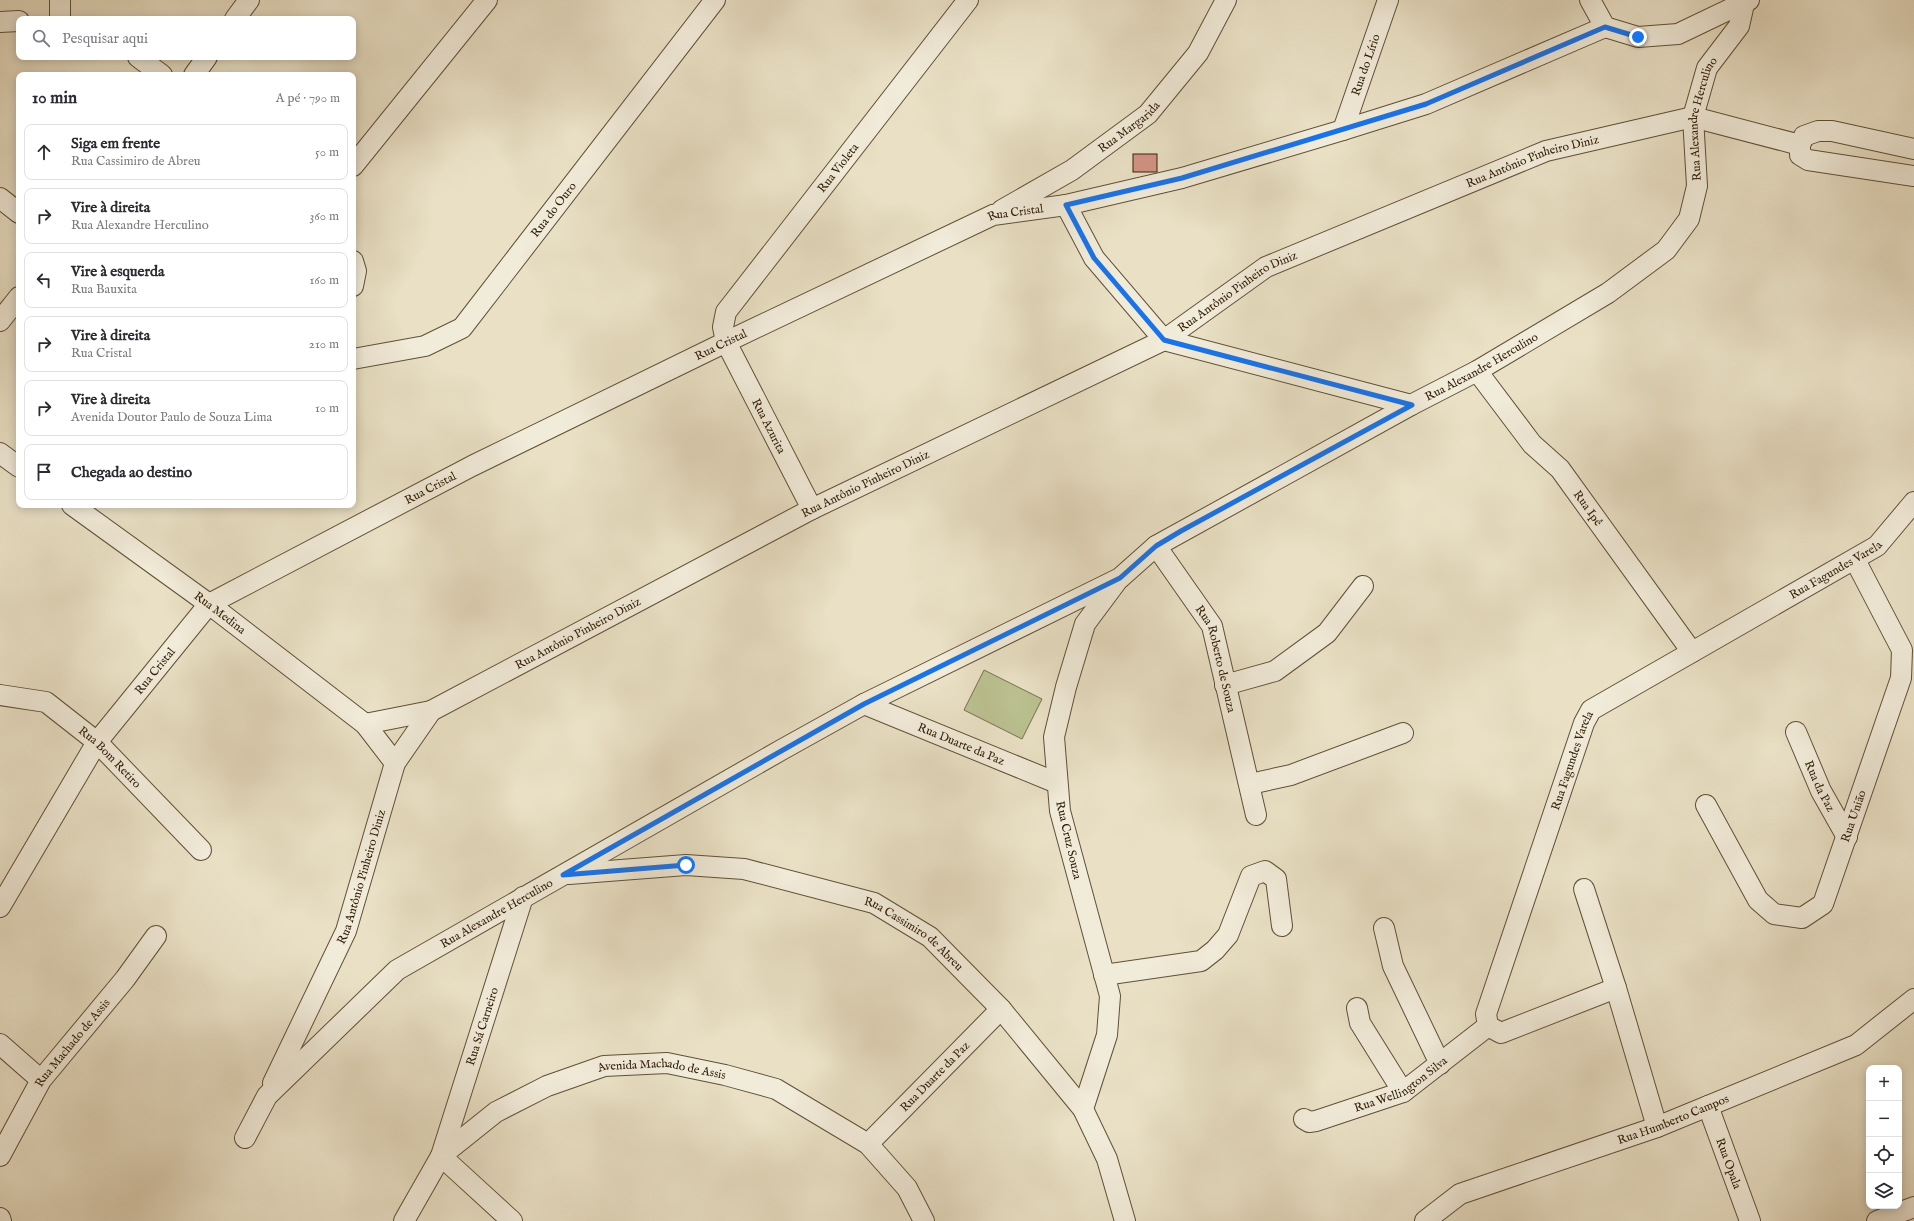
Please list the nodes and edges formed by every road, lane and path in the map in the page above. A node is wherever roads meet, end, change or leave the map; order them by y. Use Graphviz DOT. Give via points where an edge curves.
graph roads {
  1 [pos="60,0"];
  2 [pos="249,0"];
  3 [pos="487,0"];
  4 [pos="715,0"];
  5 [pos="968,0"];
  6 [pos="1226,0"];
  7 [pos="1388,0"];
  8 [pos="1590,0"];
  9 [pos="1747,2"];
  10 [pos="60,16"];
  11 [pos="237,16"];
  12 [pos="0,22"];
  13 [pos="16,22"];
  14 [pos="1605,27"];
  15 [pos="142,60"];
  16 [pos="206,60"];
  17 [pos="158,72"];
  18 [pos="196,72"];
  19 [pos="1693,117"];
  20 [pos="1343,130"];
  21 [pos="1800,145"];
  22 [pos="1914,149"];
  23 [pos="356,162"];
  24 [pos="1914,176"];
  25 [pos="0,198"];
  26 [pos="1066,205"];
  27 [pos="16,211"];
  28 [pos="993,216"];
  29 [pos="16,301"];
  30 [pos="0,321"];
  31 [pos="1164,340"];
  32 [pos="726,342"];
  33 [pos="356,358"];
  34 [pos="1477,371"];
  35 [pos="1412,405"];
  36 [pos="0,453"];
  37 [pos="16,465"];
  38 [pos="1914,502"];
  39 [pos="76,508"];
  40 [pos="812,510"];
  41 [pos="1156,546"];
  42 [pos="1855,560"];
  43 [pos="1120,578"];
  44 [pos="1363,586"];
  45 [pos="210,604"];
  46 [pos="1692,652"];
  47 [pos="1225,685"];
  48 [pos="0,695"];
  49 [pos="864,704"];
  50 [pos="431,711"];
  51 [pos="365,724"];
  52 [pos="1796,732"];
  53 [pos="1403,733"];
  54 [pos="97,742"];
  55 [pos="395,763"];
  56 [pos="1057,783"];
  57 [pos="1250,784"];
  58 [pos="1706,805"];
  59 [pos="1256,815"];
  60 [pos="1847,837"];
  61 [pos="201,850"];
  62 [pos="563,875"];
  63 [pos="1584,889"];
  64 [pos="523,897"];
  65 [pos="0,907"];
  66 [pos="1282,926"];
  67 [pos="1384,928"];
  68 [pos="156,936"];
  69 [pos="1104,975"];
  70 [pos="1616,988"];
  71 [pos="1914,999"];
  72 [pos="1357,1008"];
  73 [pos="1001,1009"];
  74 [pos="1488,1026"];
  75 [pos="0,1044"];
  76 [pos="1440,1064"];
  77 [pos="41,1080"];
  78 [pos="1403,1092"];
  79 [pos="267,1096"];
  80 [pos="1708,1106"];
  81 [pos="1083,1109"];
  82 [pos="1304,1119"];
  83 [pos="1657,1127"];
  84 [pos="246,1138"];
  85 [pos="868,1144"];
  86 [pos="0,1156"];
  87 [pos="441,1156"];
  88 [pos="1914,1207"];
  89 [pos="0,1218"];
  90 [pos="1,1221"];
  91 [pos="404,1221"];
  92 [pos="512,1221"];
  93 [pos="924,1221"];
  94 [pos="1126,1221"];
  95 [pos="1424,1221"];
  96 [pos="1750,1221"];
  97 [pos="1877,1221"];
  1 -- 10 [label="street"];
  2 -- 11 [label="street"];
  3 -- 23 [label="street"];
  4 -- 33 [label="street, Rua do Ouro" via="462,328 425,346"];
  5 -- 32 [label="street, Rua Violeta" via="726,312 723,327"];
  6 -- 28 [label="street, Rua Margarida" via="1198,53 1148,114 1072,170"];
  7 -- 20 [label="street, Rua do Lírio"];
  8 -- 14 [label="street"];
  9 -- 14 [label="street" via="1678,34 1638,37"];
  9 -- 19 [label="street, Rua Alexandre Herculino" via="1739,26 1706,68"];
  12 -- 13 [label="street"];
  14 -- 20 [label="street, Rua Cristal" via="1426,104"];
  15 -- 17 [label="street"];
  16 -- 18 [label="street"];
  19 -- 21 [label="street"];
  19 -- 31 [label="street, Rua Antônio Pinheiro Diniz" via="1546,151 1266,267"];
  19 -- 34 [label="street, Rua Alexandre Herculino" via="1697,186 1689,219 1666,250 1608,293"];
  20 -- 26 [label="street, Rua Cristal" via="1182,178"];
  21 -- 22 [label="street" via="1804,136 1818,131 1832,131"];
  21 -- 24 [label="street" via="1800,155 1808,160"];
  25 -- 27 [label="street"];
  26 -- 28 [label="street, Rua Cristal"];
  26 -- 31 [label="street" via="1094,258"];
  28 -- 32 [label="street, Rua Cristal"];
  29 -- 30 [label="street"];
  31 -- 35 [label="street"];
  31 -- 40 [label="street, Rua Antônio Pinheiro Diniz"];
  32 -- 40 [label="street, Rua Azurita"];
  32 -- 45 [label="street, Rua Cristal" via="472,466"];
  34 -- 35 [label="street, Rua Alexandre Herculino"];
  34 -- 46 [label="street, Rua Ipê" via="1532,444 1560,469"];
  35 -- 41 [label="street, Rua Alexandre Herculino"];
  36 -- 37 [label="street"];
  38 -- 42 [label="street, Rua Fagundes Varela" via="1877,546"];
  39 -- 45 [label="street, Rua Medina"];
  40 -- 50 [label="street, Rua Antônio Pinheiro Diniz"];
  41 -- 43 [label="street, Rua Alexandre Herculino"];
  41 -- 47 [label="street, Rua Roberto de Souza" via="1212,626"];
  42 -- 46 [label="street, Rua Fagundes Varela"];
  42 -- 60 [label="street, Rua União" via="1902,650 1901,678"];
  43 -- 49 [label="street, Rua Alexandre Herculino"];
  43 -- 56 [label="street, Rua Cruz Souza" via="1085,624 1054,738"];
  44 -- 47 [label="street" via="1328,634 1275,671"];
  45 -- 51 [label="street, Rua Medina"];
  45 -- 54 [label="street, Rua Cristal"];
  46 -- 74 [label="street, Rua Fagundes Varela" via="1591,710 1584,723 1486,1014"];
  47 -- 57 [label="street, Rua Roberto de Souza"];
  48 -- 54 [label="street, Rua Bom Retiro" via="46,702"];
  49 -- 56 [label="street, Rua Duarte da Paz"];
  49 -- 62 [label="street, Rua Alexandre Herculino"];
  50 -- 51 [label="street"];
  50 -- 55 [label="street, Rua Antônio Pinheiro Diniz"];
  51 -- 55 [label="street, Rua Medina"];
  52 -- 60 [label="street, Rua da Paz" via="1821,790"];
  53 -- 57 [label="street" via="1291,774"];
  54 -- 61 [label="street, Rua Bom Retiro"];
  54 -- 65 [label="street, Rua Cristal"];
  55 -- 79 [label="street, Rua Antônio Pinheiro Diniz" via="346,931"];
  56 -- 69 [label="street, Rua Cruz Souza" via="1060,811"];
  57 -- 59 [label="street, Rua Roberto de Souza"];
  58 -- 60 [label="street, Rua União" via="1758,900 1774,914 1802,918 1823,904"];
  62 -- 64 [label="street, Rua Alexandre Herculino"];
  62 -- 73 [label="street, Rua Cassimiro de Abreu" via="686,865 744,869 874,903 930,937"];
  63 -- 70 [label="street"];
  64 -- 79 [label="street, Rua Alexandre Herculino" via="397,970"];
  64 -- 87 [label="street, Rua Sá Carneiro"];
  66 -- 69 [label="street" via="1276,879 1264,871 1251,876 1228,935 1201,961"];
  67 -- 76 [label="street" via="1393,966"];
  68 -- 77 [label="street, Rua Machado de Assis" via="125,979"];
  69 -- 81 [label="street, Rua Cruz Souza" via="1110,996 1107,1035"];
  70 -- 74 [label="street" via="1501,1033"];
  70 -- 83 [label="street"];
  71 -- 80 [label="street, Rua Humberto Campos" via="1856,1045"];
  72 -- 78 [label="street" via="1360,1023"];
  73 -- 81 [label="street, Rua Cassimiro de Abreu"];
  73 -- 85 [label="street, Rua Duarte da Paz"];
  74 -- 76 [label="street, Rua Wellington Silva"];
  75 -- 77 [label="street"];
  76 -- 78 [label="street, Rua Wellington Silva"];
  77 -- 86 [label="street, Rua Machado de Assis"];
  78 -- 82 [label="street, Rua Wellington Silva" via="1316,1121 1309,1122"];
  79 -- 84 [label="street, Rua Alexandre Herculino"];
  80 -- 83 [label="street, Rua Humberto Campos"];
  80 -- 96 [label="street, Rua Opala"];
  81 -- 94 [label="street, Rua Cassimiro de Abreu" via="1107,1159"];
  83 -- 95 [label="street, Rua Humberto Campos" via="1460,1194"];
  85 -- 87 [label="street, Avenida Machado de Assis" via="776,1089 667,1063 604,1066 547,1086 496,1112"];
  85 -- 93 [label="street, Avenida Machado de Assis" via="907,1188"];
  87 -- 91 [label="street, Avenida Machado de Assis"];
  87 -- 92 [label="street"];
  88 -- 97 [label="street"];
  89 -- 90 [label="street"];
}
